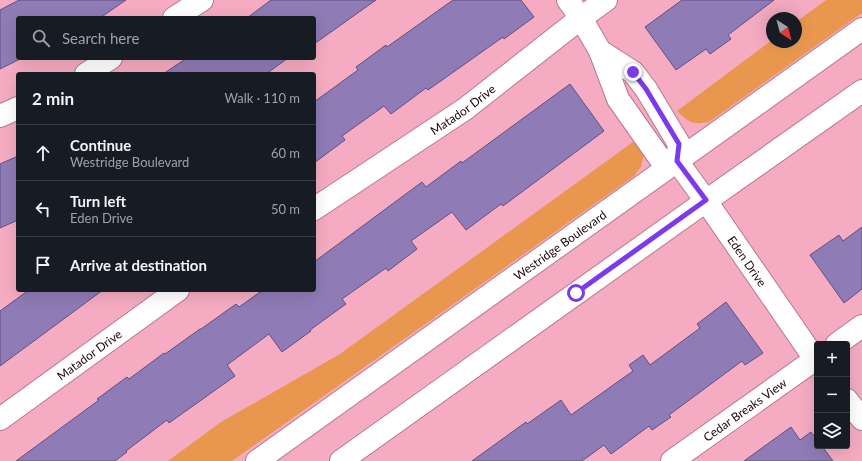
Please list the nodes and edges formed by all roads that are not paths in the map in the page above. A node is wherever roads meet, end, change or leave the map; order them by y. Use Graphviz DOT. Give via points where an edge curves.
graph roads {
  1 [pos="202,0"];
  2 [pos="568,0"];
  3 [pos="606,0"];
  4 [pos="177,16"];
  5 [pos="581,18"];
  6 [pos="862,29"];
  7 [pos="108,60"];
  8 [pos="89,72"];
  9 [pos="862,91"];
  10 [pos="16,109"];
  11 [pos="0,116"];
  12 [pos="677,161"];
  13 [pos="706,200"];
  14 [pos="316,208"];
  15 [pos="175,292"];
  16 [pos="862,326"];
  17 [pos="841,341"];
  18 [pos="814,357"];
  19 [pos="814,361"];
  20 [pos="850,404"];
  21 [pos="0,419"];
  22 [pos="862,419"];
  23 [pos="257,461"];
  24 [pos="340,461"];
  25 [pos="672,461"];
  1 -- 4 [label="main road"];
  2 -- 5 [label="main road"];
  3 -- 5 [label="main road, Matador Drive"];
  5 -- 12 [label="main road" via="600,51 618,99 661,160"];
  5 -- 14 [label="main road, Matador Drive" via="465,109"];
  6 -- 12 [label="main road, Westridge Boulevard"];
  7 -- 8 [label="main road"];
  9 -- 13 [label="main road"];
  10 -- 11 [label="main road"];
  12 -- 13 [label="main road, Eden Drive"];
  12 -- 23 [label="main road, Westridge Boulevard"];
  13 -- 18 [label="main road, Eden Drive"];
  13 -- 24 [label="main road"];
  15 -- 21 [label="main road, Matador Drive"];
  16 -- 17 [label="main road"];
  19 -- 25 [label="main road, Cedar Breaks View"];
  20 -- 22 [label="main road"];
}
